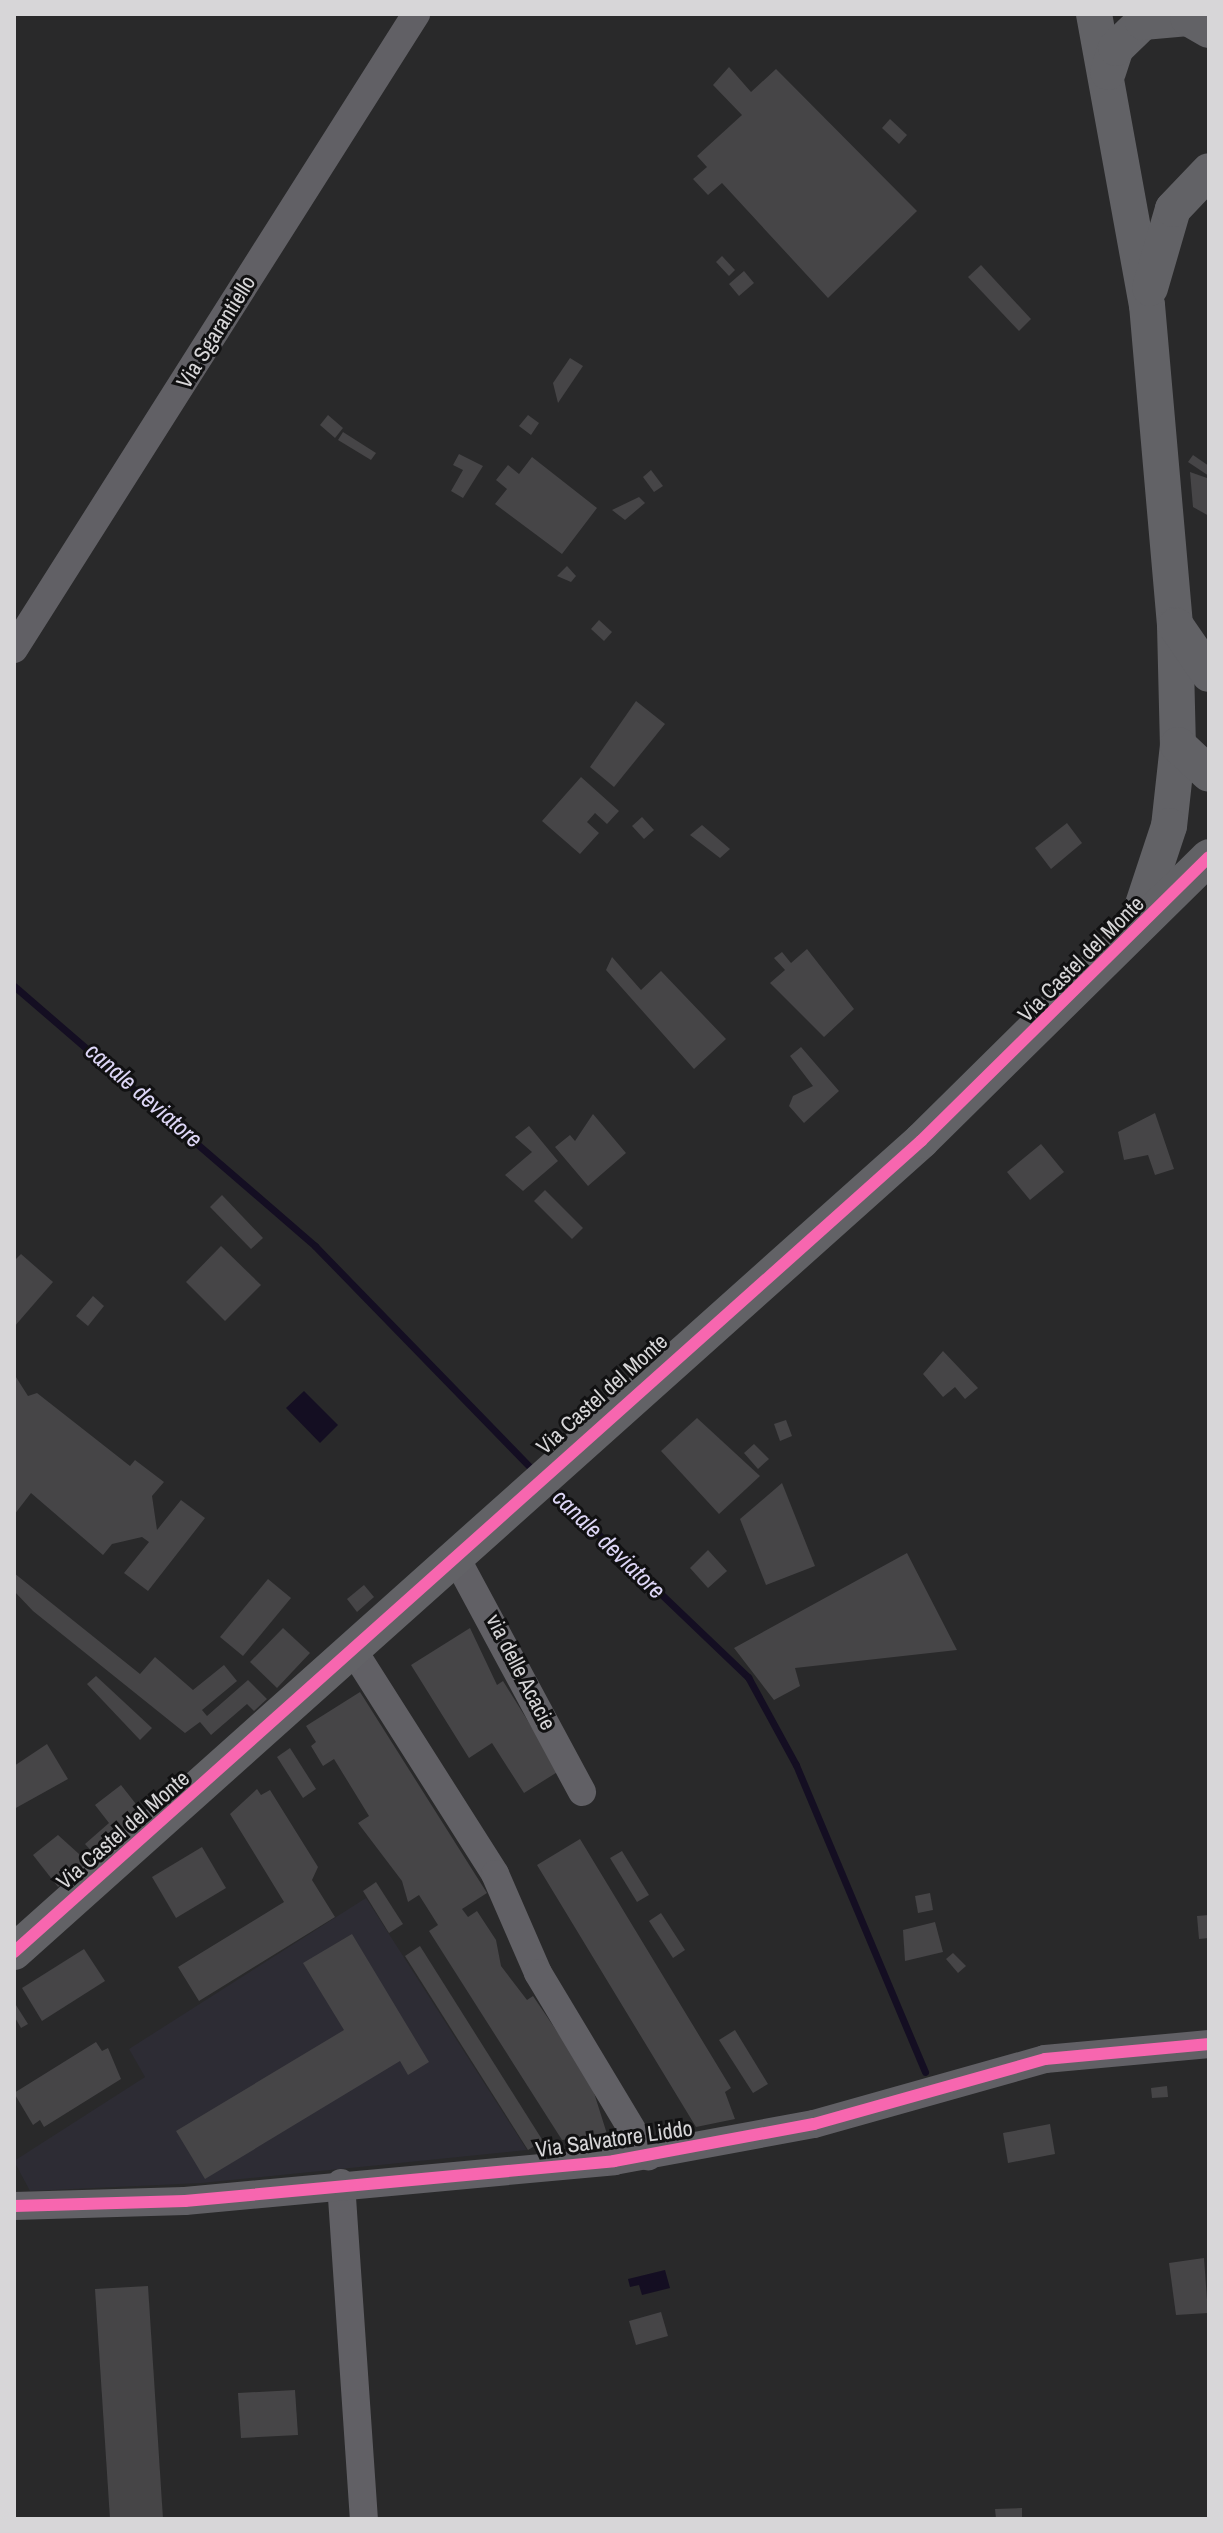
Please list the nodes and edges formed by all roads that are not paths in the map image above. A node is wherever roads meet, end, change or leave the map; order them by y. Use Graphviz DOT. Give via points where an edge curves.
graph roads {
  1 [pos="416,14"];
  2 [pos="1094,14"];
  3 [pos="1209,30"];
  4 [pos="1108,72"];
  5 [pos="1205,166"];
  6 [pos="1147,305"];
  7 [pos="1175,625"];
  8 [pos="14,649"];
  9 [pos="1202,668"];
  10 [pos="1209,703"];
  11 [pos="1178,745"];
  12 [pos="1209,774"];
  13 [pos="1209,857"];
  14 [pos="1130,938"];
  15 [pos="455,1556"];
  16 [pos="353,1650"];
  17 [pos="582,1792"];
  18 [pos="14,1952"];
  19 [pos="1209,2044"];
  20 [pos="648,2156"];
  21 [pos="341,2183"];
  22 [pos="14,2206"];
  23 [pos="364,2519"];
  1 -- 8 [label="street, Via Sgarantiello"];
  2 -- 4 [label="main road"];
  3 -- 4 [label="main road" via="1188,18 1143,22 1116,48"];
  4 -- 6 [label="main road"];
  5 -- 6 [label="main road" via="1157,246"];
  6 -- 7 [label="main road"];
  7 -- 9 [label="main road"];
  7 -- 11 [label="main road"];
  9 -- 10 [label="main road"];
  11 -- 12 [label="main road"];
  11 -- 14 [label="main road" via="1169,826"];
  13 -- 14 [label="main road, Via Castel del Monte"];
  14 -- 15 [label="main road, Via Castel del Monte" via="921,1141"];
  15 -- 16 [label="main road, Via Castel del Monte"];
  15 -- 17 [label="street, via delle Acacie"];
  16 -- 18 [label="main road, Via Castel del Monte"];
  16 -- 20 [label="street" via="495,1874 538,1973"];
  19 -- 20 [label="street, Via Salvatore Liddo" via="1045,2059 814,2124"];
  20 -- 21 [label="street, Via Salvatore Liddo"];
  21 -- 22 [label="street, Via Salvatore Liddo" via="185,2201"];
  21 -- 23 [label="street"];
}
